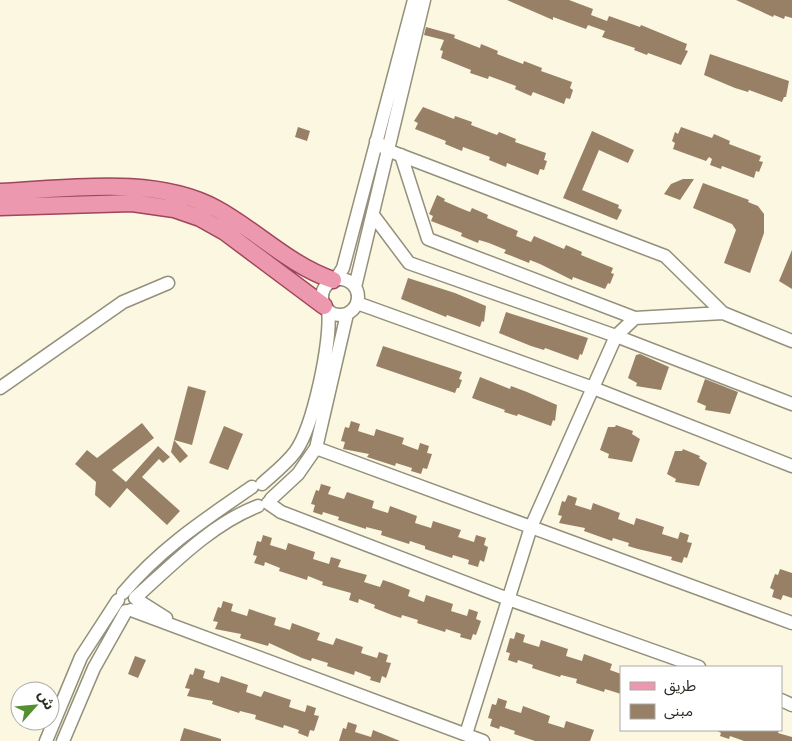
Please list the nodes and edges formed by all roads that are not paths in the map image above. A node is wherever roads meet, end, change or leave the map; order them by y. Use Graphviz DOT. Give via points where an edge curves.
graph roads {
  1 [pos="414,0"];
  2 [pos="424,0"];
  3 [pos="376,141"];
  4 [pos="387,150"];
  5 [pos="401,155"];
  6 [pos="0,192"];
  7 [pos="0,207"];
  8 [pos="372,215"];
  9 [pos="334,280"];
  10 [pos="168,283"];
  11 [pos="355,287"];
  12 [pos="357,303"];
  13 [pos="326,308"];
  14 [pos="722,313"];
  15 [pos="347,314"];
  16 [pos="635,318"];
  17 [pos="616,336"];
  18 [pos="792,341"];
  19 [pos="0,388"];
  20 [pos="593,388"];
  21 [pos="792,404"];
  22 [pos="316,448"];
  23 [pos="792,466"];
  24 [pos="257,486"];
  25 [pos="266,503"];
  26 [pos="531,527"];
  27 [pos="121,596"];
  28 [pos="508,599"];
  29 [pos="132,605"];
  30 [pos="792,623"];
  31 [pos="696,666"];
  32 [pos="466,734"];
  33 [pos="46,741"];
  34 [pos="63,741"];
  35 [pos="483,741"];
  1 -- 3 [label="street"];
  2 -- 4 [label="street"];
  3 -- 4 [label="street"];
  3 -- 9 [label="street" via="343,268"];
  4 -- 5 [label="street"];
  4 -- 8 [label="street"];
  5 -- 14 [label="street" via="665,256"];
  5 -- 16 [label="street" via="428,240"];
  6 -- 9 [label="main road" via="127,188 174,192 217,209 304,269"];
  7 -- 13 [label="main road" via="132,203 174,209 225,232"];
  8 -- 11 [label="street"];
  8 -- 17 [label="street" via="409,263"];
  9 -- 11 [label="street" via="347,280"];
  9 -- 13 [label="street" via="322,294"];
  10 -- 19 [label="street" via="123,302"];
  11 -- 12 [label="street"];
  12 -- 15 [label="street"];
  12 -- 20 [label="street"];
  13 -- 15 [label="street" via="334,314"];
  13 -- 24 [label="street" via="328,344 304,434 295,452"];
  14 -- 16 [label="street"];
  14 -- 18 [label="street"];
  15 -- 22 [label="street"];
  16 -- 17 [label="street"];
  17 -- 20 [label="street"];
  17 -- 21 [label="street"];
  20 -- 23 [label="street"];
  20 -- 26 [label="street"];
  22 -- 25 [label="street" via="298,474"];
  22 -- 26 [label="street"];
  24 -- 25 [label="street" via="270,489"];
  24 -- 25 [label="street" via="249,494 250,500"];
  24 -- 27 [label="street" via="184,533"];
  25 -- 28 [label="street" via="281,512"];
  25 -- 29 [label="street" via="236,517 202,540"];
  26 -- 28 [label="street"];
  26 -- 30 [label="street"];
  27 -- 29 [label="street" via="129,593"];
  27 -- 33 [label="street" via="81,657"];
  28 -- 31 [label="street"];
  28 -- 32 [label="street"];
  29 -- 32 [label="street" via="187,631"];
  29 -- 34 [label="street" via="94,668"];
  32 -- 35 [label="street"];
}
